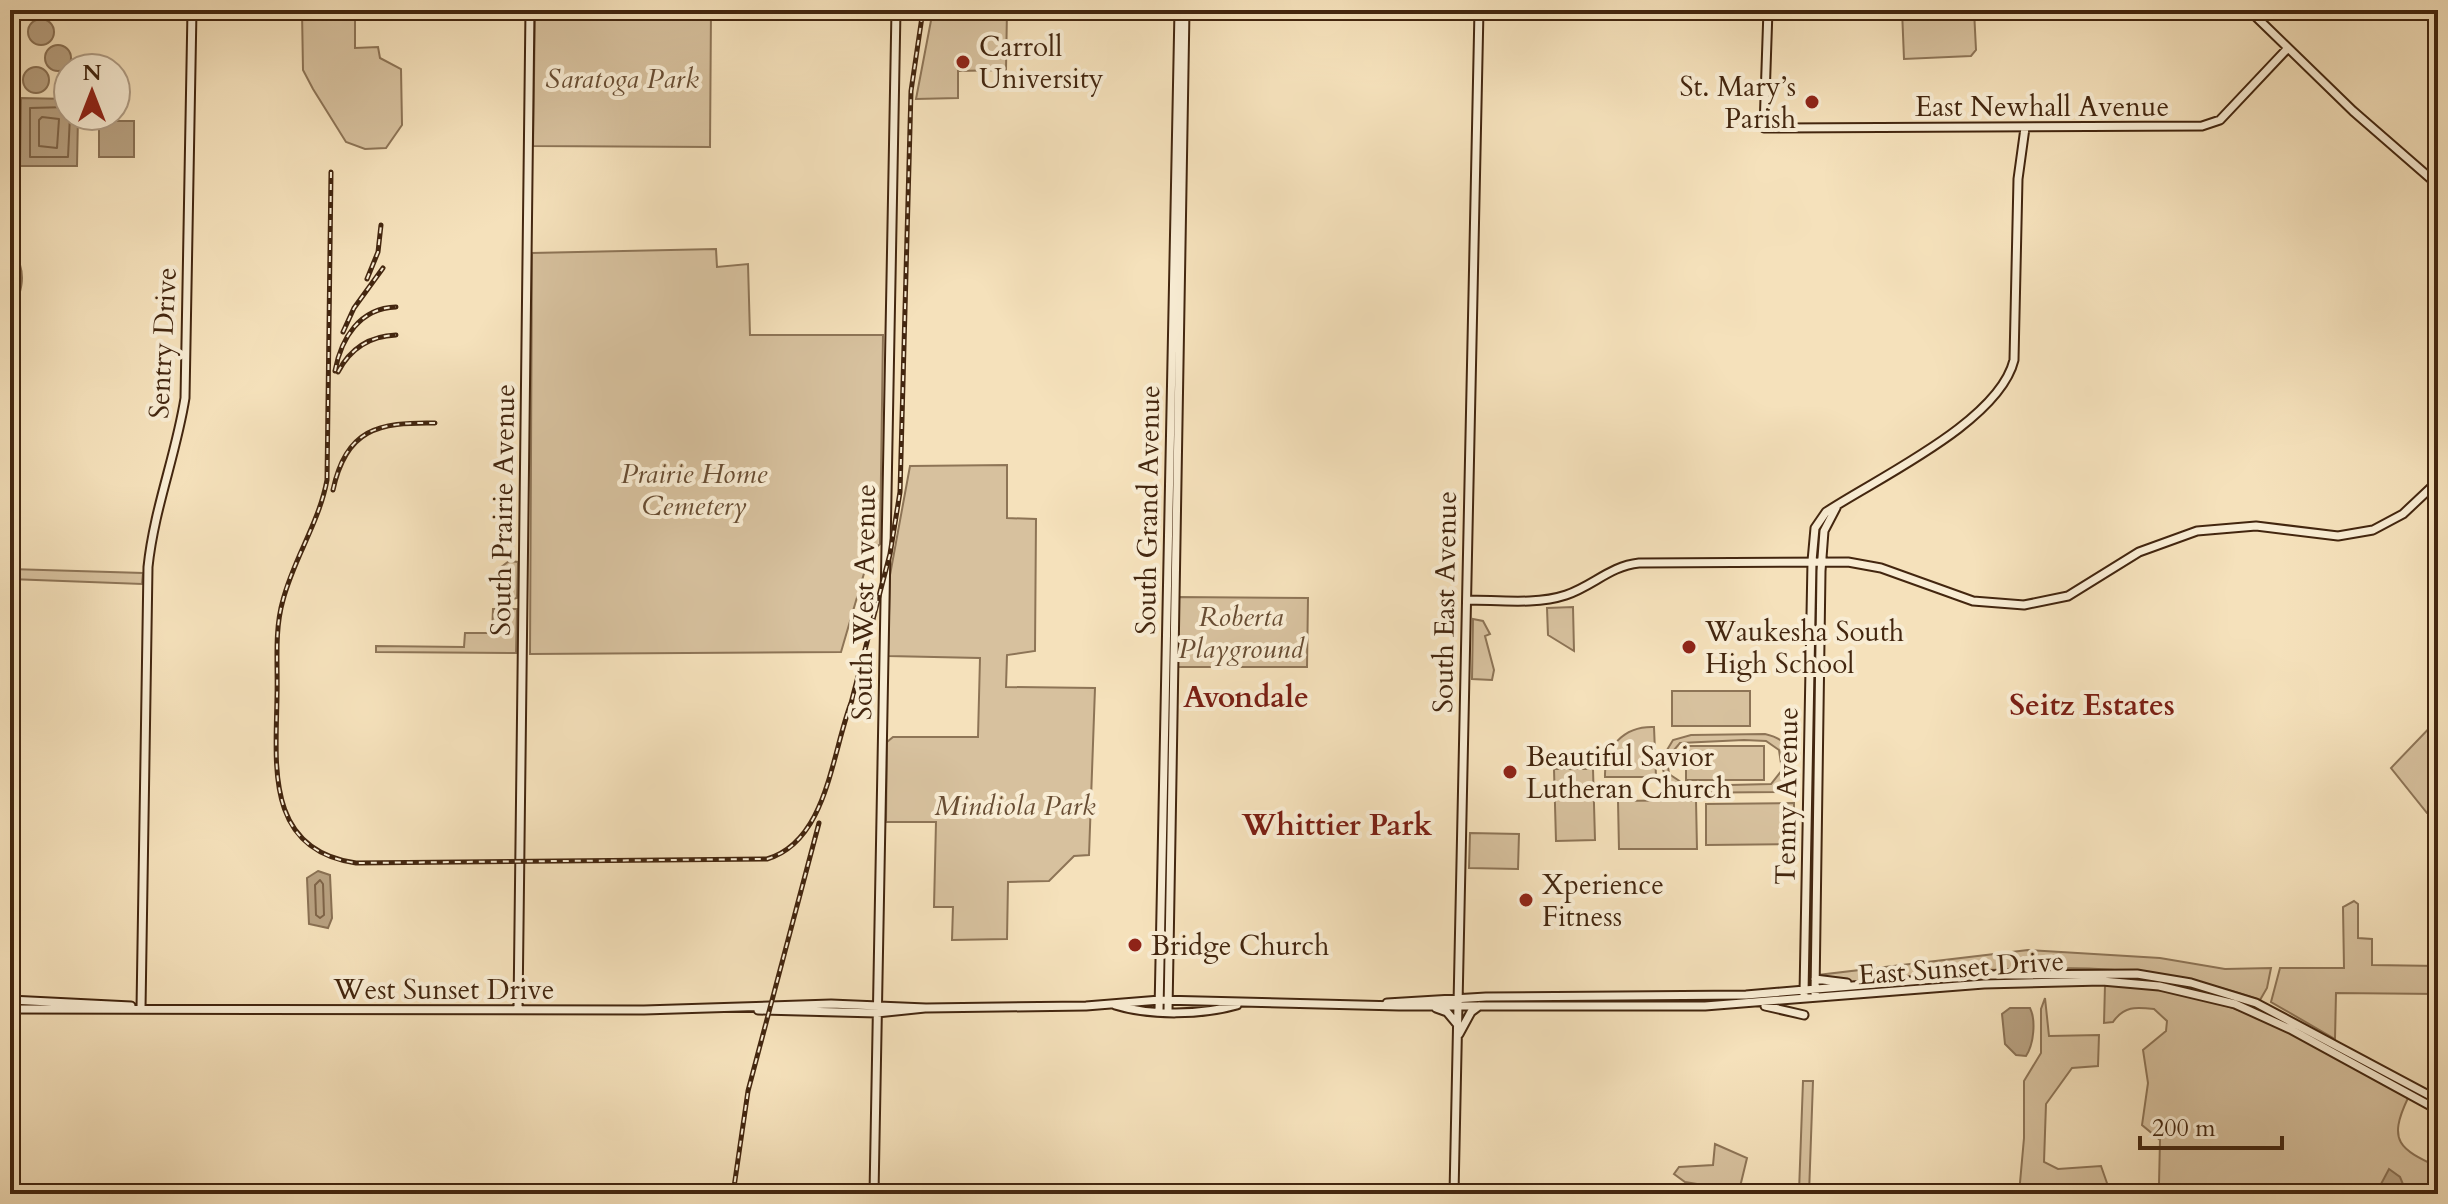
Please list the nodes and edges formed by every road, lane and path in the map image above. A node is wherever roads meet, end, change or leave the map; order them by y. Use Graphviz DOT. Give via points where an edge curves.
graph roads {
  1 [pos="192,10"];
  2 [pos="530,10"];
  3 [pos="896,10"];
  4 [pos="1182,10"];
  5 [pos="1479,10"];
  6 [pos="1768,10"];
  7 [pos="2249,10"];
  8 [pos="2288,48"];
  9 [pos="2025,128"];
  10 [pos="2438,185"];
  11 [pos="2438,481"];
  12 [pos="1837,507"];
  13 [pos="1812,561"];
  14 [pos="1822,561"];
  15 [pos="1467,600"];
  16 [pos="1982,975"];
  17 [pos="1815,979"];
  18 [pos="1984,984"];
  19 [pos="1861,985"];
  20 [pos="1459,986"];
  21 [pos="1815,990"];
  22 [pos="1804,991"];
  23 [pos="1486,997"];
  24 [pos="10,1000"];
  25 [pos="1164,1000"];
  26 [pos="1804,1000"];
  27 [pos="1814,1000"];
  28 [pos="1459,1002"];
  29 [pos="877,1003"];
  30 [pos="1385,1003"];
  31 [pos="1238,1004"];
  32 [pos="1755,1004"];
  33 [pos="1113,1005"];
  34 [pos="1422,1006"];
  35 [pos="1479,1006"];
  36 [pos="748,1008"];
  37 [pos="926,1008"];
  38 [pos="10,1009"];
  39 [pos="141,1009"];
  40 [pos="518,1010"];
  41 [pos="1164,1011"];
  42 [pos="877,1013"];
  43 [pos="1804,1015"];
  44 [pos="1458,1024"];
  45 [pos="1458,1036"];
  46 [pos="2438,1100"];
  47 [pos="2438,1110"];
  48 [pos="874,1194"];
  49 [pos="1454,1194"];
  1 -- 39 [label="street, Sentry Drive" via="187,374 182,420 156,511 148,567"];
  2 -- 40 [label="street, South Prairie Avenue"];
  3 -- 29 [label="street, South West Avenue"];
  4 -- 25 [label="street, South Grand Avenue"];
  5 -- 15 [label="street, South East Avenue"];
  6 -- 9 [label="street, East Newhall Avenue" via="1764,128"];
  7 -- 8 [label="street"];
  8 -- 9 [label="street, East Newhall Avenue" via="2220,120 2209,125"];
  8 -- 10 [label="street"];
  9 -- 12 [label="street, Tenny Avenue" via="2018,179 2014,360 2008,378 1972,419"];
  11 -- 14 [label="street" via="2403,514 2373,530 2345,536 2256,526 2197,531 2139,552 2068,596 2024,605 1973,601 1881,568"];
  12 -- 13 [label="street, Tenny Avenue" via="1815,528"];
  12 -- 14 [label="street, Tenny Avenue" via="1824,531"];
  13 -- 14 [label="street"];
  13 -- 15 [label="street" via="1631,564 1556,598"];
  13 -- 22 [label="street, Tenny Avenue"];
  14 -- 17 [label="street, Tenny Avenue"];
  15 -- 20 [label="street, South East Avenue"];
  16 -- 18 [label="street"];
  16 -- 19 [label="street, East Sunset Drive"];
  16 -- 46 [label="street, East Sunset Drive" via="2102,971 2207,987 2281,1015"];
  17 -- 19 [label="street"];
  17 -- 21 [label="street, Tenny Avenue"];
  18 -- 27 [label="street, East Sunset Drive"];
  18 -- 47 [label="street, East Sunset Drive" via="2132,982 2212,998 2290,1029"];
  19 -- 21 [label="street, East Sunset Drive"];
  20 -- 23 [label="street"];
  20 -- 28 [label="street, South East Avenue"];
  21 -- 22 [label="street, East Sunset Drive"];
  21 -- 27 [label="street, Tenny Avenue"];
  22 -- 23 [label="street, East Sunset Drive"];
  22 -- 26 [label="street, Tenny Avenue"];
  23 -- 28 [label="street, East Sunset Drive"];
  24 -- 39 [label="street, West Sunset Drive"];
  25 -- 31 [label="street, West Sunset Drive"];
  25 -- 33 [label="street, West Sunset Drive"];
  25 -- 41 [label="street, South Grand Avenue"];
  26 -- 27 [label="street, East Sunset Drive"];
  26 -- 32 [label="street, East Sunset Drive"];
  28 -- 30 [label="street, West Sunset Drive"];
  28 -- 34 [label="street, West Sunset Drive"];
  28 -- 35 [label="street, East Sunset Drive"];
  28 -- 44 [label="street, South East Avenue"];
  29 -- 36 [label="street, West Sunset Drive"];
  29 -- 37 [label="street, West Sunset Drive"];
  29 -- 42 [label="street, South West Avenue"];
  30 -- 31 [label="street, West Sunset Drive"];
  30 -- 34 [label="street, West Sunset Drive"];
  31 -- 41 [label="street, West Sunset Drive"];
  32 -- 35 [label="street, East Sunset Drive"];
  32 -- 43 [label="street"];
  33 -- 37 [label="street, West Sunset Drive"];
  33 -- 41 [label="street, West Sunset Drive"];
  34 -- 44 [label="street" via="1445,1011"];
  35 -- 45 [label="street"];
  36 -- 40 [label="street, West Sunset Drive"];
  36 -- 42 [label="street, West Sunset Drive"];
  37 -- 42 [label="street, West Sunset Drive"];
  38 -- 39 [label="street, West Sunset Drive"];
  39 -- 40 [label="street, West Sunset Drive"];
  42 -- 48 [label="street, South West Avenue"];
  44 -- 45 [label="street, South East Avenue"];
  45 -- 49 [label="street, South East Avenue"];
}
